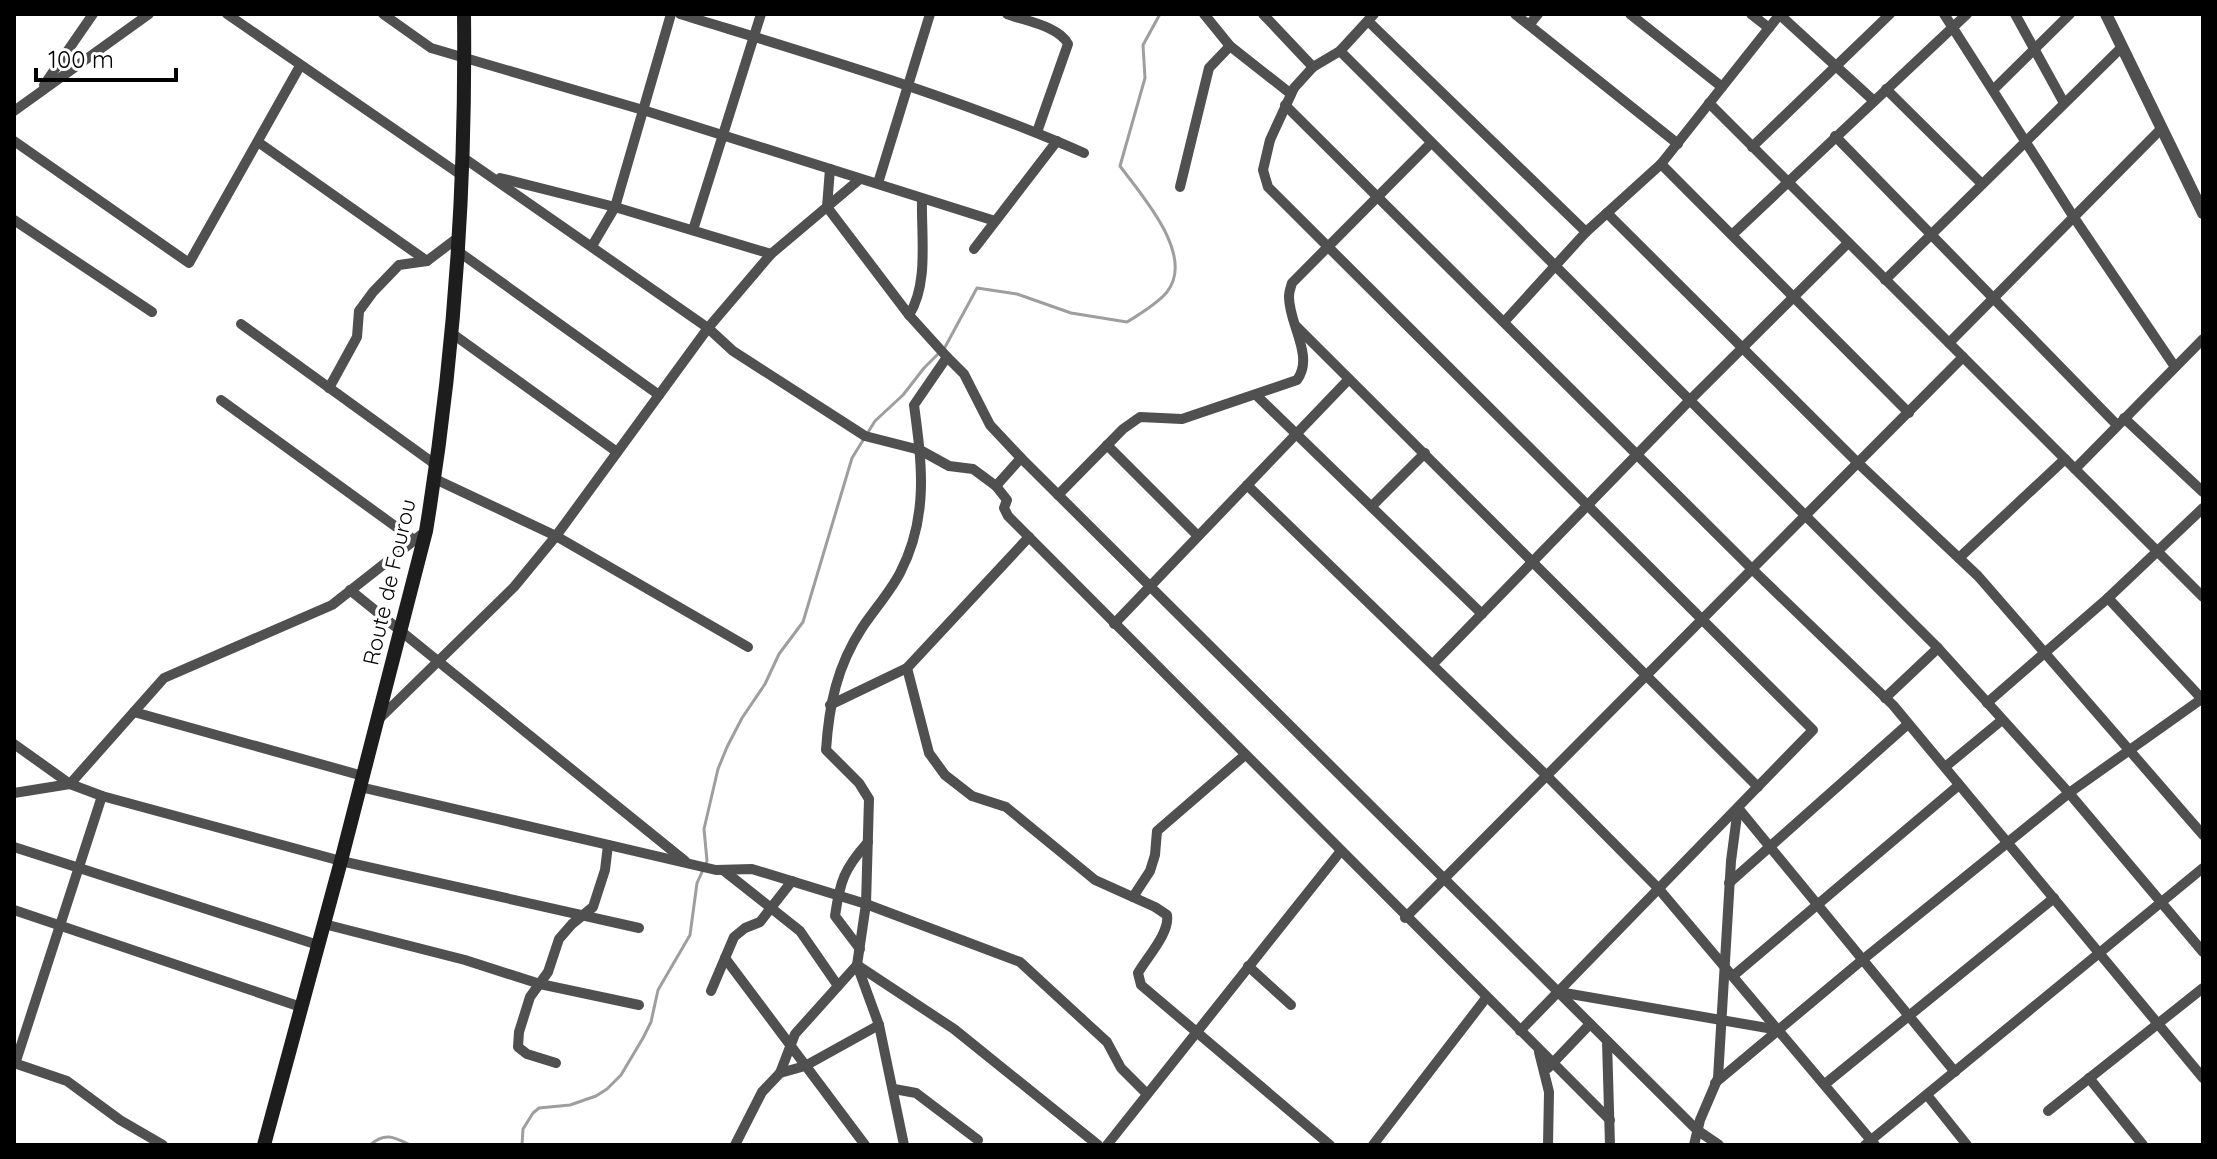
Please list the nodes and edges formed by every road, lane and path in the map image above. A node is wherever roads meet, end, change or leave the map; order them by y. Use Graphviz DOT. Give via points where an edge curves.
graph roads {
  1 [pos="93,14"];
  2 [pos="149,14"];
  3 [pos="227,14"];
  4 [pos="383,14"];
  5 [pos="464,14"];
  6 [pos="671,14"];
  7 [pos="680,14"];
  8 [pos="761,14"];
  9 [pos="930,14"];
  10 [pos="1007,14"];
  11 [pos="1204,14"];
  12 [pos="1263,14"];
  13 [pos="1515,14"];
  14 [pos="1538,14"];
  15 [pos="1630,14"];
  16 [pos="1751,14"];
  17 [pos="1780,14"];
  18 [pos="1890,14"];
  19 [pos="1944,14"];
  20 [pos="1967,14"];
  21 [pos="2015,14"];
  22 [pos="2070,14"];
  23 [pos="2106,14"];
  24 [pos="1371,18"];
  25 [pos="1529,25"];
  26 [pos="1953,27"];
  27 [pos="1769,28"];
  28 [pos="754,37"];
  29 [pos="1230,46"];
  30 [pos="2122,47"];
  31 [pos="2034,49"];
  32 [pos="1340,51"];
  33 [pos="465,57"];
  34 [pos="300,66"];
  35 [pos="1836,66"];
  36 [pos="1313,67"];
  37 [pos="909,87"];
  38 [pos="1722,87"];
  39 [pos="1886,89"];
  40 [pos="40,90"];
  41 [pos="1993,90"];
  42 [pos="1288,100"];
  43 [pos="1874,101"];
  44 [pos="1709,103"];
  45 [pos="2064,103"];
  46 [pos="643,110"];
  47 [pos="14,111"];
  48 [pos="2162,128"];
  49 [pos="1037,132"];
  50 [pos="724,135"];
  51 [pos="1835,136"];
  52 [pos="2026,140"];
  53 [pos="14,141"];
  54 [pos="1057,141"];
  55 [pos="258,142"];
  56 [pos="1431,143"];
  57 [pos="1678,144"];
  58 [pos="1752,147"];
  59 [pos="1084,153"];
  60 [pos="461,156"];
  61 [pos="1661,164"];
  62 [pos="830,169"];
  63 [pos="461,175"];
  64 [pos="490,175"];
  65 [pos="860,179"];
  66 [pos="1787,182"];
  67 [pos="878,183"];
  68 [pos="1982,184"];
  69 [pos="1180,187"];
  70 [pos="1378,197"];
  71 [pos="922,199"];
  72 [pos="615,207"];
  73 [pos="827,207"];
  74 [pos="1607,213"];
  75 [pos="2203,213"];
  76 [pos="2073,216"];
  77 [pos="14,220"];
  78 [pos="995,221"];
  79 [pos="693,230"];
  80 [pos="1586,232"];
  81 [pos="1733,234"];
  82 [pos="1930,235"];
  83 [pos="1848,243"];
  84 [pos="460,244"];
  85 [pos="592,246"];
  86 [pos="1327,247"];
  87 [pos="974,249"];
  88 [pos="771,254"];
  89 [pos="427,261"];
  90 [pos="1556,268"];
  91 [pos="1885,280"];
  92 [pos="1795,296"];
  93 [pos="1993,299"];
  94 [pos="152,312"];
  95 [pos="909,315"];
  96 [pos="1504,322"];
  97 [pos="241,324"];
  98 [pos="1296,326"];
  99 [pos="708,328"];
  100 [pos="450,332"];
  101 [pos="2203,339"];
  102 [pos="1949,343"];
  103 [pos="1742,348"];
  104 [pos="946,357"];
  105 [pos="1963,357"];
  106 [pos="2175,367"];
  107 [pos="1349,379"];
  108 [pos="329,388"];
  109 [pos="659,395"];
  110 [pos="1256,395"];
  111 [pos="221,400"];
  112 [pos="1689,401"];
  113 [pos="1909,413"];
  114 [pos="2121,422"];
  115 [pos="1297,434"];
  116 [pos="1107,445"];
  117 [pos="920,450"];
  118 [pos="617,452"];
  119 [pos="1425,453"];
  120 [pos="1637,455"];
  121 [pos="1021,458"];
  122 [pos="2065,459"];
  123 [pos="1859,464"];
  124 [pos="2075,469"];
  125 [pos="435,472"];
  126 [pos="1247,485"];
  127 [pos="996,486"];
  128 [pos="2203,492"];
  129 [pos="1058,495"];
  130 [pos="1372,506"];
  131 [pos="1587,506"];
  132 [pos="2203,508"];
  133 [pos="1805,518"];
  134 [pos="556,536"];
  135 [pos="1198,536"];
  136 [pos="1029,537"];
  137 [pos="421,539"];
  138 [pos="2157,551"];
  139 [pos="1959,558"];
  140 [pos="1534,561"];
  141 [pos="1753,570"];
  142 [pos="1150,587"];
  143 [pos="350,590"];
  144 [pos="2203,597"];
  145 [pos="2108,598"];
  146 [pos="1482,614"];
  147 [pos="1702,621"];
  148 [pos="1114,624"];
  149 [pos="402,632"];
  150 [pos="748,647"];
  151 [pos="1938,648"];
  152 [pos="2045,652"];
  153 [pos="438,661"];
  154 [pos="1433,664"];
  155 [pos="907,668"];
  156 [pos="1648,676"];
  157 [pos="1885,698"];
  158 [pos="2202,698"];
  159 [pos="1987,703"];
  160 [pos="830,705"];
  161 [pos="134,712"];
  162 [pos="2002,720"];
  163 [pos="377,721"];
  164 [pos="1908,724"];
  165 [pos="14,744"];
  166 [pos="2130,751"];
  167 [pos="1245,755"];
  168 [pos="1945,767"];
  169 [pos="1547,776"];
  170 [pos="362,782"];
  171 [pos="70,784"];
  172 [pos="1959,785"];
  173 [pos="1758,787"];
  174 [pos="14,793"];
  175 [pos="2069,793"];
  176 [pos="102,796"];
  177 [pos="1738,808"];
  178 [pos="2203,835"];
  179 [pos="868,842"];
  180 [pos="2007,843"];
  181 [pos="608,845"];
  182 [pos="14,847"];
  183 [pos="1770,847"];
  184 [pos="1340,852"];
  185 [pos="341,861"];
  186 [pos="693,865"];
  187 [pos="79,868"];
  188 [pos="2203,868"];
  189 [pos="723,870"];
  190 [pos="1444,879"];
  191 [pos="792,881"];
  192 [pos="1729,883"];
  193 [pos="1658,888"];
  194 [pos="838,896"];
  195 [pos="1133,897"];
  196 [pos="2054,898"];
  197 [pos="2161,902"];
  198 [pos="866,904"];
  199 [pos="1818,904"];
  200 [pos="773,909"];
  201 [pos="14,910"];
  202 [pos="585,916"];
  203 [pos="1405,918"];
  204 [pos="324,924"];
  205 [pos="60,926"];
  206 [pos="639,928"];
  207 [pos="318,945"];
  208 [pos="860,949"];
  209 [pos="2203,952"];
  210 [pos="2100,953"];
  211 [pos="725,958"];
  212 [pos="1864,960"];
  213 [pos="857,965"];
  214 [pos="1248,966"];
  215 [pos="1724,966"];
  216 [pos="1733,976"];
  217 [pos="540,984"];
  218 [pos="838,986"];
  219 [pos="2203,988"];
  220 [pos="711,991"];
  221 [pos="1557,991"];
  222 [pos="1486,998"];
  223 [pos="639,1005"];
  224 [pos="1291,1005"];
  225 [pos="301,1007"];
  226 [pos="1909,1016"];
  227 [pos="1721,1020"];
  228 [pos="2159,1023"];
  229 [pos="1590,1024"];
  230 [pos="879,1025"];
  231 [pos="1779,1030"];
  232 [pos="1520,1031"];
  233 [pos="1196,1032"];
  234 [pos="1607,1041"];
  235 [pos="791,1047"];
  236 [pos="1539,1050"];
  237 [pos="556,1063"];
  238 [pos="1553,1063"];
  239 [pos="15,1064"];
  240 [pos="805,1066"];
  241 [pos="1955,1072"];
  242 [pos="780,1073"];
  243 [pos="1544,1073"];
  244 [pos="2089,1078"];
  245 [pos="2203,1078"];
  246 [pos="1715,1083"];
  247 [pos="1825,1084"];
  248 [pos="894,1089"];
  249 [pos="1146,1093"];
  250 [pos="1927,1095"];
  251 [pos="2048,1111"];
  252 [pos="1610,1120"];
  253 [pos="1697,1130"];
  254 [pos="978,1140"];
  255 [pos="1870,1143"];
  256 [pos="163,1145"];
  257 [pos="264,1145"];
  258 [pos="735,1145"];
  259 [pos="865,1145"];
  260 [pos="904,1145"];
  261 [pos="1098,1145"];
  262 [pos="1107,1145"];
  263 [pos="1330,1145"];
  264 [pos="1373,1145"];
  265 [pos="1548,1145"];
  266 [pos="1610,1145"];
  267 [pos="1694,1145"];
  268 [pos="1719,1145"];
  269 [pos="1967,1145"];
  270 [pos="2143,1145"];
  1 -- 40 [label="street"];
  2 -- 40 [label="street"];
  3 -- 34 [label="street"];
  4 -- 33 [label="street" via="431,48"];
  5 -- 33 [label="main road, Route de Fourou"];
  6 -- 46 [label="street"];
  7 -- 28 [label="street"];
  8 -- 28 [label="street"];
  9 -- 37 [label="street"];
  10 -- 49 [label="street" via="1056,32 1068,44"];
  11 -- 29 [label="street"];
  12 -- 36 [label="street"];
  13 -- 25 [label="street"];
  14 -- 25 [label="street"];
  15 -- 38 [label="street"];
  16 -- 27 [label="street"];
  17 -- 27 [label="street"];
  17 -- 35 [label="street"];
  18 -- 35 [label="street"];
  19 -- 26 [label="street"];
  20 -- 26 [label="street"];
  21 -- 31 [label="street"];
  22 -- 31 [label="street"];
  23 -- 30 [label="street"];
  24 -- 32 [label="street"];
  24 -- 80 [label="street"];
  25 -- 57 [label="street"];
  26 -- 39 [label="street"];
  26 -- 41 [label="street"];
  27 -- 38 [label="street"];
  28 -- 37 [label="street"];
  28 -- 50 [label="street"];
  29 -- 42 [label="street"];
  29 -- 69 [label="street" via="1209,68"];
  30 -- 45 [label="street"];
  30 -- 48 [label="street"];
  31 -- 41 [label="street"];
  31 -- 45 [label="street"];
  32 -- 36 [label="street"];
  32 -- 56 [label="street"];
  33 -- 46 [label="street"];
  33 -- 60 [label="main road, Route de Fourou"];
  34 -- 55 [label="street"];
  34 -- 63 [label="street"];
  35 -- 43 [label="street"];
  35 -- 58 [label="street"];
  36 -- 42 [label="street"];
  37 -- 49 [label="street"];
  37 -- 67 [label="street"];
  38 -- 44 [label="street"];
  39 -- 43 [label="street"];
  39 -- 68 [label="street"];
  40 -- 47 [label="street"];
  41 -- 52 [label="street"];
  42 -- 70 [label="street"];
  42 -- 86 [label="street" via="1263,170 1268,187"];
  43 -- 51 [label="street"];
  44 -- 57 [label="street"];
  44 -- 58 [label="street"];
  45 -- 52 [label="street"];
  46 -- 50 [label="street"];
  46 -- 72 [label="street"];
  48 -- 75 [label="street"];
  48 -- 76 [label="street"];
  49 -- 54 [label="street"];
  50 -- 62 [label="street"];
  50 -- 79 [label="street"];
  51 -- 66 [label="street"];
  51 -- 82 [label="street"];
  52 -- 68 [label="street"];
  52 -- 76 [label="street"];
  53 -- 55 [label="street" via="189,263"];
  54 -- 59 [label="street"];
  54 -- 78 [label="street"];
  55 -- 89 [label="street"];
  56 -- 70 [label="street"];
  56 -- 90 [label="street"];
  57 -- 61 [label="street"];
  58 -- 66 [label="street"];
  60 -- 63 [label="main road, Route de Fourou"];
  60 -- 64 [label="street"];
  61 -- 74 [label="street"];
  61 -- 81 [label="street"];
  62 -- 65 [label="street"];
  62 -- 73 [label="street"];
  63 -- 84 [label="main road, Route de Fourou"];
  64 -- 72 [label="street"];
  64 -- 85 [label="street"];
  65 -- 67 [label="street"];
  65 -- 73 [label="street"];
  66 -- 81 [label="street"];
  66 -- 83 [label="street"];
  67 -- 71 [label="street"];
  68 -- 82 [label="street"];
  70 -- 86 [label="street"];
  70 -- 96 [label="street"];
  71 -- 78 [label="street"];
  71 -- 95 [label="street" via="920,284"];
  72 -- 79 [label="street"];
  72 -- 85 [label="street"];
  73 -- 88 [label="street"];
  73 -- 95 [label="street"];
  74 -- 80 [label="street"];
  74 -- 103 [label="street"];
  76 -- 93 [label="street"];
  76 -- 106 [label="street"];
  77 -- 94 [label="street"];
  78 -- 87 [label="street"];
  79 -- 88 [label="street"];
  80 -- 90 [label="street"];
  81 -- 92 [label="street"];
  82 -- 91 [label="street"];
  82 -- 93 [label="street"];
  83 -- 91 [label="street"];
  83 -- 92 [label="street"];
  84 -- 89 [label="street"];
  84 -- 100 [label="main road, Route de Fourou"];
  84 -- 109 [label="street"];
  85 -- 99 [label="street"];
  86 -- 98 [label="street" via="1292,283 1289,296"];
  86 -- 131 [label="street"];
  88 -- 99 [label="street"];
  89 -- 108 [label="street" via="399,265 373,292 359,311 357,337"];
  90 -- 96 [label="street"];
  90 -- 112 [label="street"];
  91 -- 102 [label="street"];
  92 -- 103 [label="street"];
  92 -- 113 [label="street"];
  93 -- 102 [label="street"];
  93 -- 114 [label="street"];
  95 -- 104 [label="street"];
  96 -- 120 [label="street"];
  97 -- 108 [label="street"];
  98 -- 107 [label="street"];
  98 -- 110 [label="street" via="1303,372 1297,380"];
  99 -- 109 [label="street"];
  99 -- 117 [label="street" via="733,351 865,436"];
  100 -- 118 [label="street"];
  100 -- 125 [label="main road, Route de Fourou"];
  101 -- 106 [label="street"];
  102 -- 105 [label="street"];
  103 -- 112 [label="street"];
  103 -- 123 [label="street"];
  104 -- 117 [label="street" via="914,405"];
  104 -- 121 [label="street" via="964,374 990,425"];
  105 -- 113 [label="street"];
  105 -- 122 [label="street"];
  106 -- 114 [label="street"];
  107 -- 115 [label="street"];
  107 -- 119 [label="street"];
  108 -- 125 [label="street"];
  109 -- 118 [label="street"];
  110 -- 115 [label="street"];
  110 -- 116 [label="street" via="1182,419 1140,417"];
  111 -- 137 [label="street"];
  112 -- 120 [label="street"];
  112 -- 133 [label="street"];
  113 -- 123 [label="street"];
  114 -- 124 [label="street"];
  114 -- 128 [label="street"];
  115 -- 126 [label="street"];
  115 -- 130 [label="street"];
  116 -- 129 [label="street"];
  116 -- 135 [label="street"];
  117 -- 127 [label="street" via="949,466 973,469"];
  117 -- 160 [label="street" via="923,485 914,535 900,573 842,662"];
  118 -- 134 [label="street"];
  119 -- 130 [label="street"];
  119 -- 140 [label="street"];
  120 -- 131 [label="street"];
  120 -- 141 [label="street"];
  121 -- 127 [label="street"];
  121 -- 129 [label="street"];
  122 -- 124 [label="street"];
  122 -- 139 [label="street"];
  123 -- 133 [label="street"];
  123 -- 139 [label="street"];
  124 -- 138 [label="street"];
  125 -- 134 [label="street"];
  125 -- 137 [label="main road, Route de Fourou"];
  126 -- 135 [label="street"];
  126 -- 154 [label="street"];
  127 -- 136 [label="street" via="1007,500 1008,516"];
  129 -- 142 [label="street"];
  130 -- 146 [label="street"];
  131 -- 140 [label="street"];
  131 -- 147 [label="street"];
  132 -- 138 [label="street"];
  133 -- 141 [label="street"];
  133 -- 151 [label="street"];
  134 -- 150 [label="street"];
  134 -- 153 [label="street" via="514,587"];
  135 -- 142 [label="street"];
  136 -- 148 [label="street"];
  136 -- 155 [label="street"];
  137 -- 143 [label="street"];
  137 -- 149 [label="main road, Route de Fourou"];
  138 -- 144 [label="street"];
  138 -- 145 [label="street"];
  139 -- 152 [label="street"];
  140 -- 146 [label="street"];
  140 -- 156 [label="street"];
  141 -- 147 [label="street"];
  141 -- 157 [label="street"];
  142 -- 148 [label="street"];
  142 -- 190 [label="street"];
  143 -- 149 [label="street"];
  143 -- 161 [label="street" via="332,605 164,678"];
  145 -- 152 [label="street"];
  145 -- 158 [label="street"];
  146 -- 154 [label="street"];
  147 -- 156 [label="street"];
  147 -- 173 [label="street" via="1813,730"];
  148 -- 167 [label="street"];
  149 -- 153 [label="street"];
  149 -- 163 [label="main road, Route de Fourou"];
  151 -- 157 [label="street"];
  151 -- 159 [label="street"];
  152 -- 159 [label="street"];
  152 -- 166 [label="street"];
  153 -- 163 [label="street"];
  153 -- 186 [label="street"];
  154 -- 169 [label="street"];
  155 -- 160 [label="street"];
  155 -- 195 [label="street" via="929,753 945,775 972,796 1006,807 1095,880"];
  156 -- 169 [label="street"];
  156 -- 173 [label="street"];
  157 -- 164 [label="street"];
  158 -- 166 [label="street"];
  159 -- 162 [label="street"];
  160 -- 179 [label="street" via="826,750 869,799"];
  161 -- 170 [label="street"];
  161 -- 171 [label="street"];
  162 -- 168 [label="street"];
  162 -- 175 [label="street"];
  163 -- 170 [label="main road, Route de Fourou"];
  164 -- 168 [label="street"];
  164 -- 183 [label="street"];
  165 -- 171 [label="street"];
  166 -- 175 [label="street"];
  166 -- 178 [label="street"];
  167 -- 184 [label="street"];
  167 -- 195 [label="street" via="1157,831 1150,871"];
  168 -- 172 [label="street"];
  169 -- 190 [label="street"];
  169 -- 193 [label="street"];
  170 -- 181 [label="street"];
  170 -- 185 [label="main road, Route de Fourou"];
  171 -- 174 [label="street"];
  171 -- 176 [label="street"];
  172 -- 180 [label="street"];
  172 -- 199 [label="street"];
  173 -- 177 [label="street"];
  175 -- 180 [label="street"];
  175 -- 197 [label="street"];
  176 -- 185 [label="street"];
  176 -- 187 [label="street"];
  177 -- 183 [label="street"];
  177 -- 192 [label="street"];
  177 -- 193 [label="street"];
  179 -- 194 [label="street" via="850,862"];
  179 -- 198 [label="street"];
  180 -- 196 [label="street"];
  180 -- 212 [label="street"];
  181 -- 186 [label="street"];
  181 -- 202 [label="street" via="602,883"];
  182 -- 187 [label="street"];
  183 -- 192 [label="street"];
  183 -- 199 [label="street"];
  184 -- 203 [label="street"];
  184 -- 214 [label="street"];
  185 -- 202 [label="street"];
  185 -- 204 [label="main road, Route de Fourou"];
  186 -- 189 [label="street"];
  187 -- 205 [label="street"];
  187 -- 207 [label="street"];
  188 -- 197 [label="street"];
  189 -- 191 [label="street" via="752,869"];
  189 -- 200 [label="street"];
  190 -- 203 [label="street"];
  190 -- 221 [label="street"];
  191 -- 194 [label="street"];
  191 -- 200 [label="street"];
  192 -- 215 [label="street"];
  193 -- 215 [label="street"];
  193 -- 221 [label="street"];
  194 -- 198 [label="street"];
  194 -- 208 [label="street" via="835,916"];
  195 -- 233 [label="street" via="1167,915 1168,924 1138,973 1141,985"];
  196 -- 210 [label="street"];
  196 -- 226 [label="street"];
  197 -- 209 [label="street"];
  197 -- 210 [label="street"];
  198 -- 208 [label="street"];
  198 -- 249 [label="street" via="1020,962 1107,1042 1121,1068"];
  199 -- 212 [label="street"];
  199 -- 216 [label="street"];
  200 -- 211 [label="street" via="734,937"];
  200 -- 218 [label="street" via="800,931"];
  201 -- 205 [label="street"];
  202 -- 206 [label="street"];
  202 -- 217 [label="street" via="559,939"];
  203 -- 222 [label="street"];
  204 -- 207 [label="main road, Route de Fourou"];
  204 -- 217 [label="street"];
  205 -- 225 [label="street"];
  205 -- 239 [label="street"];
  207 -- 225 [label="main road, Route de Fourou"];
  208 -- 213 [label="street"];
  210 -- 228 [label="street"];
  210 -- 241 [label="street"];
  211 -- 220 [label="street"];
  211 -- 235 [label="street"];
  212 -- 226 [label="street"];
  212 -- 231 [label="street"];
  213 -- 218 [label="street"];
  213 -- 230 [label="street"];
  213 -- 261 [label="street" via="954,1029"];
  214 -- 224 [label="street"];
  214 -- 233 [label="street"];
  215 -- 216 [label="street"];
  215 -- 227 [label="street"];
  216 -- 231 [label="street"];
  217 -- 223 [label="street"];
  217 -- 237 [label="street" via="530,997 518,1047"];
  218 -- 235 [label="street" via="795,1034"];
  219 -- 228 [label="street"];
  221 -- 227 [label="street"];
  221 -- 229 [label="street"];
  221 -- 232 [label="street"];
  222 -- 232 [label="street"];
  222 -- 264 [label="street"];
  225 -- 257 [label="main road, Route de Fourou"];
  226 -- 241 [label="street"];
  226 -- 247 [label="street"];
  227 -- 231 [label="street"];
  227 -- 246 [label="street"];
  228 -- 244 [label="street"];
  228 -- 245 [label="street"];
  229 -- 234 [label="street"];
  229 -- 238 [label="street"];
  230 -- 240 [label="street"];
  230 -- 248 [label="street"];
  231 -- 246 [label="street"];
  231 -- 247 [label="street"];
  232 -- 236 [label="street"];
  233 -- 249 [label="street"];
  233 -- 263 [label="street"];
  234 -- 252 [label="street"];
  234 -- 253 [label="street"];
  235 -- 240 [label="street"];
  235 -- 242 [label="street"];
  236 -- 238 [label="street"];
  236 -- 243 [label="street"];
  238 -- 243 [label="street"];
  238 -- 252 [label="street"];
  239 -- 256 [label="street" via="67,1081"];
  240 -- 242 [label="street"];
  240 -- 259 [label="street"];
  241 -- 250 [label="street"];
  242 -- 258 [label="street" via="762,1092"];
  243 -- 265 [label="street"];
  244 -- 251 [label="street"];
  244 -- 270 [label="street"];
  246 -- 253 [label="street"];
  247 -- 255 [label="street"];
  248 -- 254 [label="street" via="916,1093"];
  248 -- 260 [label="street"];
  249 -- 262 [label="street"];
  250 -- 255 [label="street"];
  250 -- 269 [label="street"];
  252 -- 266 [label="street"];
  253 -- 267 [label="street"];
  253 -- 268 [label="street"];
}
